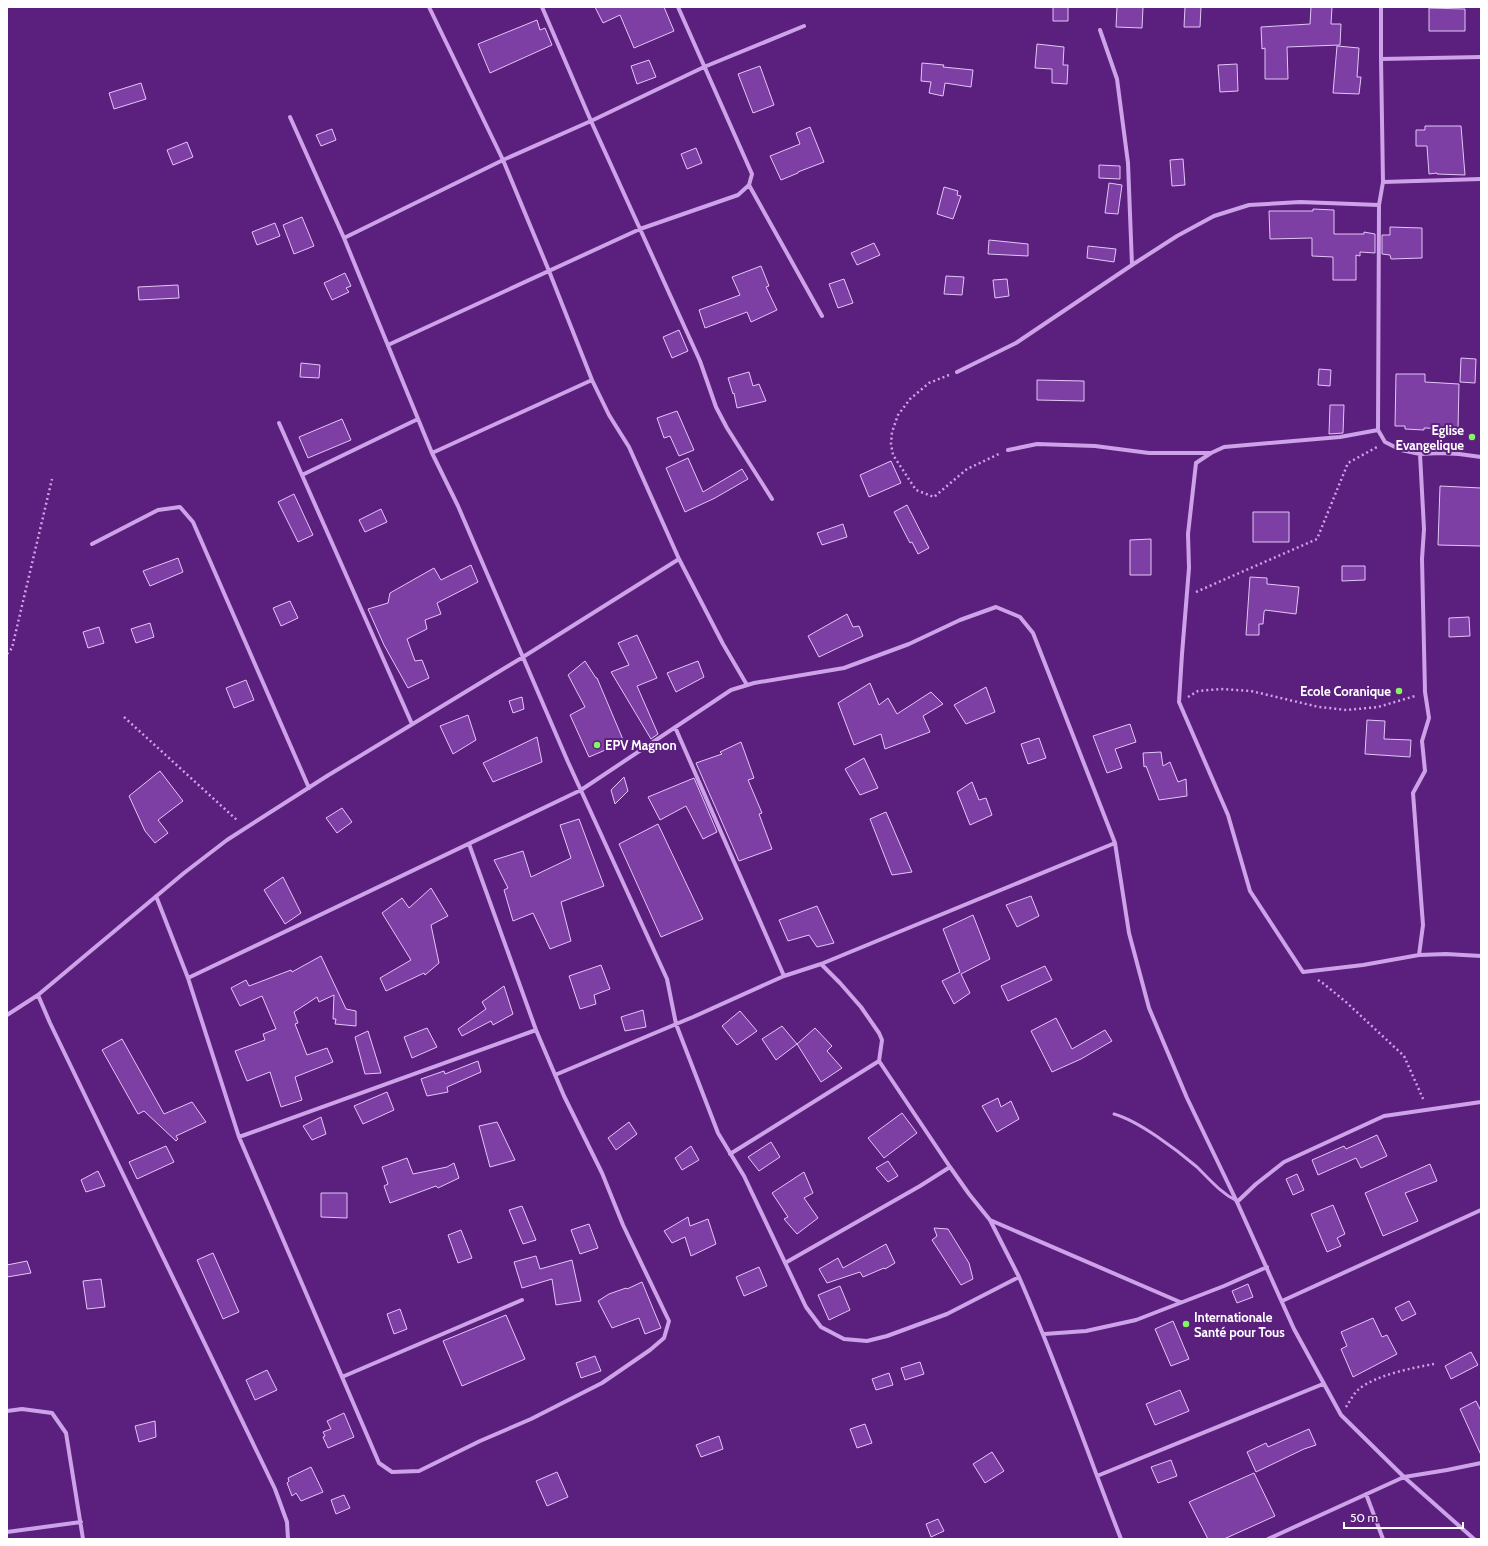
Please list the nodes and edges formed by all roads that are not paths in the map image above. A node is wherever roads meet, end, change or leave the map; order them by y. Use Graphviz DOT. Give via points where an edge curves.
graph roads {
  1 [pos="429,7"];
  2 [pos="542,7"];
  3 [pos="678,7"];
  4 [pos="1381,7"];
  5 [pos="804,26"];
  6 [pos="1100,30"];
  7 [pos="1481,57"];
  8 [pos="1381,59"];
  9 [pos="704,67"];
  10 [pos="290,117"];
  11 [pos="590,121"];
  12 [pos="503,160"];
  13 [pos="1481,179"];
  14 [pos="1383,182"];
  15 [pos="749,185"];
  16 [pos="1379,205"];
  17 [pos="640,229"];
  18 [pos="344,238"];
  19 [pos="1132,265"];
  20 [pos="549,271"];
  21 [pos="822,316"];
  22 [pos="388,345"];
  23 [pos="957,372"];
  24 [pos="592,380"];
  25 [pos="418,420"];
  26 [pos="279,423"];
  27 [pos="1378,430"];
  28 [pos="1008,450"];
  29 [pos="432,453"];
  30 [pos="1211,453"];
  31 [pos="1420,454"];
  32 [pos="1480,457"];
  33 [pos="302,475"];
  34 [pos="772,499"];
  35 [pos="92,544"];
  36 [pos="679,559"];
  37 [pos="523,657"];
  38 [pos="747,685"];
  39 [pos="412,724"];
  40 [pos="675,727"];
  41 [pos="309,788"];
  42 [pos="581,790"];
  43 [pos="1115,843"];
  44 [pos="469,844"];
  45 [pos="156,896"];
  46 [pos="1419,955"];
  47 [pos="1481,956"];
  48 [pos="821,964"];
  49 [pos="784,976"];
  50 [pos="188,978"];
  51 [pos="38,995"];
  52 [pos="7,1015"];
  53 [pos="676,1024"];
  54 [pos="536,1030"];
  55 [pos="879,1061"];
  56 [pos="555,1075"];
  57 [pos="1481,1102"];
  58 [pos="1114,1114"];
  59 [pos="239,1137"];
  60 [pos="730,1154"];
  61 [pos="950,1167"];
  62 [pos="1237,1202"];
  63 [pos="1481,1210"];
  64 [pos="990,1220"];
  65 [pos="785,1263"];
  66 [pos="1267,1267"];
  67 [pos="1019,1277"];
  68 [pos="522,1300"];
  69 [pos="1282,1301"];
  70 [pos="1180,1302"];
  71 [pos="1044,1334"];
  72 [pos="342,1377"];
  73 [pos="1323,1384"];
  74 [pos="7,1411"];
  75 [pos="1481,1463"];
  76 [pos="1097,1476"];
  77 [pos="1404,1477"];
  78 [pos="1366,1494"];
  79 [pos="81,1522"];
  80 [pos="7,1532"];
  81 [pos="83,1539"];
  82 [pos="288,1539"];
  83 [pos="1121,1539"];
  84 [pos="1268,1539"];
  85 [pos="1383,1539"];
  86 [pos="1474,1539"];
  1 -- 12 [label="street"];
  2 -- 11 [label="street"];
  3 -- 9 [label="street"];
  4 -- 8 [label="street"];
  5 -- 9 [label="street"];
  6 -- 19 [label="street" via="1116,79 1126,148"];
  7 -- 8 [label="street"];
  8 -- 14 [label="street"];
  9 -- 11 [label="street"];
  9 -- 15 [label="street" via="752,174"];
  10 -- 18 [label="street"];
  11 -- 12 [label="street"];
  11 -- 17 [label="street"];
  12 -- 18 [label="street"];
  12 -- 20 [label="street"];
  13 -- 14 [label="street"];
  14 -- 16 [label="street"];
  15 -- 17 [label="street" via="738,196"];
  15 -- 21 [label="street"];
  16 -- 19 [label="street" via="1300,202 1249,205 1214,216"];
  16 -- 27 [label="street"];
  17 -- 20 [label="street"];
  17 -- 34 [label="street" via="700,361 716,407"];
  18 -- 22 [label="street"];
  19 -- 23 [label="street" via="1016,343"];
  20 -- 22 [label="street"];
  20 -- 24 [label="street"];
  22 -- 25 [label="street"];
  24 -- 29 [label="street"];
  24 -- 36 [label="street" via="629,447"];
  25 -- 29 [label="street"];
  25 -- 33 [label="street"];
  26 -- 33 [label="street"];
  27 -- 30 [label="street" via="1340,437 1224,447"];
  27 -- 31 [label="street" via="1385,442 1401,450"];
  28 -- 30 [label="street" via="1037,444 1095,446 1149,453"];
  29 -- 37 [label="street" via="458,506"];
  30 -- 46 [label="street" via="1196,463 1188,534 1189,568 1179,702 1228,815 1250,891 1303,972"];
  31 -- 32 [label="street"];
  31 -- 46 [label="street" via="1424,529 1425,692 1429,718 1422,741 1425,771 1413,793 1423,925"];
  33 -- 39 [label="street"];
  35 -- 41 [label="street" via="158,510 180,507 193,522"];
  36 -- 37 [label="street"];
  36 -- 38 [label="street"];
  37 -- 39 [label="street"];
  37 -- 42 [label="street"];
  38 -- 40 [label="street" via="731,690"];
  38 -- 43 [label="street" via="844,668 996,607 1020,617 1033,633"];
  39 -- 41 [label="street"];
  40 -- 42 [label="street"];
  40 -- 49 [label="street"];
  41 -- 45 [label="street" via="227,840"];
  42 -- 44 [label="street"];
  42 -- 53 [label="street" via="667,979"];
  43 -- 48 [label="street"];
  43 -- 62 [label="street" via="1129,933 1149,1008"];
  44 -- 50 [label="street"];
  44 -- 54 [label="street"];
  45 -- 50 [label="street"];
  45 -- 51 [label="street"];
  46 -- 47 [label="street"];
  48 -- 49 [label="street"];
  48 -- 55 [label="street" via="861,1007 879,1032 882,1040"];
  49 -- 53 [label="street"];
  50 -- 59 [label="street"];
  51 -- 52 [label="street"];
  51 -- 82 [label="street" via="275,1489 287,1522"];
  53 -- 56 [label="street"];
  53 -- 60 [label="street" via="718,1133"];
  54 -- 56 [label="street"];
  54 -- 59 [label="street"];
  55 -- 60 [label="street"];
  55 -- 61 [label="street"];
  56 -- 72 [label="street" via="669,1321 664,1338 602,1383 418,1471 392,1472 379,1463"];
  57 -- 62 [label="street" via="1384,1116 1284,1162"];
  58 -- 62 [label="lane" via="1143,1128 1170,1146 1224,1195"];
  59 -- 72 [label="street"];
  60 -- 65 [label="street" via="744,1176"];
  61 -- 64 [label="street"];
  61 -- 65 [label="street"];
  62 -- 66 [label="street"];
  63 -- 69 [label="street"];
  64 -- 67 [label="street"];
  64 -- 70 [label="street"];
  65 -- 67 [label="street" via="806,1307 821,1327 844,1339 867,1341 947,1314"];
  66 -- 69 [label="street"];
  66 -- 70 [label="street"];
  67 -- 71 [label="street"];
  68 -- 72 [label="street"];
  69 -- 73 [label="street"];
  70 -- 71 [label="street" via="1136,1320 1086,1331"];
  71 -- 76 [label="street"];
  73 -- 76 [label="street"];
  73 -- 77 [label="street" via="1341,1415"];
  74 -- 79 [label="street" via="22,1409 52,1413 66,1433"];
  75 -- 77 [label="street"];
  76 -- 83 [label="street"];
  77 -- 78 [label="street"];
  77 -- 86 [label="street"];
  78 -- 84 [label="street"];
  78 -- 85 [label="street"];
  79 -- 80 [label="street"];
  79 -- 81 [label="street"];
}
